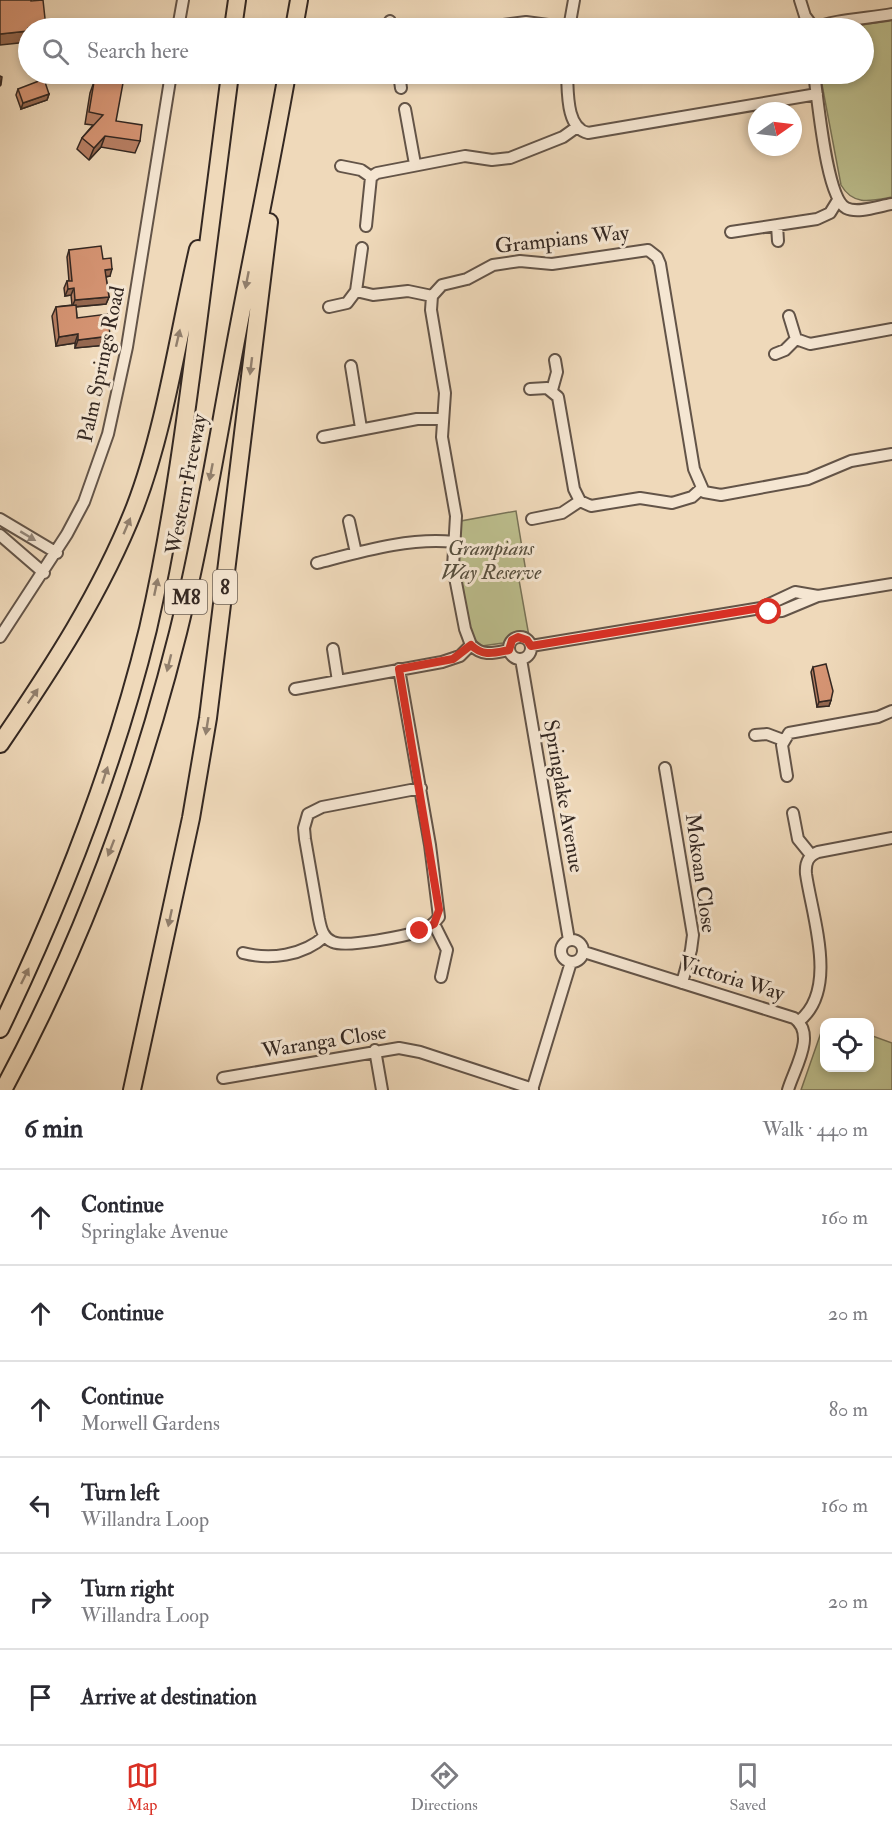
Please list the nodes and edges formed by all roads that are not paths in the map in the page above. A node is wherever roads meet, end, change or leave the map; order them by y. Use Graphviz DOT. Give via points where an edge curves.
graph roads {
  1 [pos="183,0"];
  2 [pos="238,0"];
  3 [pos="299,0"];
  4 [pos="574,0"];
  5 [pos="800,0"];
  6 [pos="892,14"];
  7 [pos="180,18"];
  8 [pos="235,18"];
  9 [pos="296,18"];
  10 [pos="571,18"];
  11 [pos="806,18"];
  12 [pos="868,18"];
  13 [pos="169,84"];
  14 [pos="226,84"];
  15 [pos="227,84"];
  16 [pos="284,84"];
  17 [pos="285,84"];
  18 [pos="400,84"];
  19 [pos="568,84"];
  20 [pos="816,84"];
  21 [pos="401,88"];
  22 [pos="817,94"];
  23 [pos="405,109"];
  24 [pos="577,128"];
  25 [pos="415,164"];
  26 [pos="341,166"];
  27 [pos="371,177"];
  28 [pos="838,200"];
  29 [pos="892,204"];
  30 [pos="777,225"];
  31 [pos="366,226"];
  32 [pos="731,232"];
  33 [pos="778,241"];
  34 [pos="362,248"];
  35 [pos="356,291"];
  36 [pos="432,296"];
  37 [pos="329,307"];
  38 [pos="789,316"];
  39 [pos="892,329"];
  40 [pos="796,339"];
  41 [pos="775,354"];
  42 [pos="555,360"];
  43 [pos="351,366"];
  44 [pos="530,389"];
  45 [pos="552,390"];
  46 [pos="442,419"];
  47 [pos="361,428"];
  48 [pos="323,437"];
  49 [pos="892,454"];
  50 [pos="701,489"];
  51 [pos="580,501"];
  52 [pos="0,519"];
  53 [pos="532,519"];
  54 [pos="349,521"];
  55 [pos="0,535"];
  56 [pos="454,542"];
  57 [pos="57,553"];
  58 [pos="356,553"];
  59 [pos="317,562"];
  60 [pos="44,573"];
  61 [pos="892,584"];
  62 [pos="0,637"];
  63 [pos="471,645"];
  64 [pos="531,646"];
  65 [pos="333,649"];
  66 [pos="509,650"];
  67 [pos="521,659"];
  68 [pos="399,669"];
  69 [pos="338,681"];
  70 [pos="294,689"];
  71 [pos="892,711"];
  72 [pos="755,735"];
  73 [pos="783,740"];
  74 [pos="0,744"];
  75 [pos="665,768"];
  76 [pos="787,776"];
  77 [pos="421,788"];
  78 [pos="793,813"];
  79 [pos="892,838"];
  80 [pos="811,855"];
  81 [pos="434,924"];
  82 [pos="325,936"];
  83 [pos="569,940"];
  84 [pos="584,952"];
  85 [pos="243,953"];
  86 [pos="571,962"];
  87 [pos="441,977"];
  88 [pos="681,983"];
  89 [pos="799,1021"];
  90 [pos="0,1029"];
  91 [pos="375,1050"];
  92 [pos="223,1078"];
  93 [pos="3,1090"];
  94 [pos="132,1090"];
  95 [pos="382,1090"];
  96 [pos="532,1090"];
  97 [pos="788,1090"];
  1 -- 7 [label="street"];
  2 -- 8 [label="highway"];
  3 -- 9 [label="highway"];
  4 -- 10 [label="street"];
  5 -- 11 [label="street"];
  6 -- 12 [label="street"];
  13 -- 57 [label="street, Palm Springs Road" via="116,405 84,502"];
  74 -- 14 [label="highway, one-way" via="75,633 135,505 160,419 202,232"];
  90 -- 15 [label="highway, Western Freeway / M8, one-way" via="78,855 132,691 148,629 182,447"];
  16 -- 93 [label="highway, Western Freeway / M8, one-way" via="189,586 163,689 125,811 86,911 33,1035"];
  17 -- 94 [label="highway, 8, one-way" via="208,718 189,829"];
  18 -- 21 [label="street"];
  19 -- 24 [label="street"];
  20 -- 22 [label="street"];
  22 -- 24 [label="street" via="596,132"];
  22 -- 28 [label="street" via="829,175"];
  23 -- 25 [label="street"];
  24 -- 25 [label="street" via="510,158 465,156"];
  25 -- 27 [label="street"];
  26 -- 27 [label="street"];
  27 -- 31 [label="street"];
  28 -- 29 [label="street" via="845,208 857,210"];
  28 -- 30 [label="street" via="830,213 817,219"];
  30 -- 32 [label="street"];
  30 -- 33 [label="street"];
  34 -- 35 [label="street"];
  35 -- 36 [label="street" via="373,295 408,291"];
  35 -- 37 [label="street" via="347,303"];
  36 -- 46 [label="street" via="445,393"];
  36 -- 50 [label="street, Grampians Way" via="442,285 467,279 493,265 520,261 552,264 641,250 652,252 660,264 694,469"];
  38 -- 40 [label="street"];
  39 -- 40 [label="street" via="810,344"];
  40 -- 41 [label="street"];
  42 -- 45 [label="street" via="557,372"];
  43 -- 47 [label="street"];
  44 -- 45 [label="street"];
  45 -- 51 [label="street" via="559,402 574,489"];
  46 -- 47 [label="street"];
  46 -- 56 [label="street" via="442,442 456,516"];
  47 -- 48 [label="street"];
  49 -- 50 [label="street" via="851,461 808,479 721,495"];
  50 -- 51 [label="street" via="692,497 672,503 640,498 591,506"];
  51 -- 53 [label="street" via="562,513"];
  52 -- 57 [label="street, one-way"];
  54 -- 58 [label="street"];
  55 -- 60 [label="street"];
  56 -- 58 [label="street" via="437,540"];
  56 -- 63 [label="street" via="455,577"];
  57 -- 60 [label="street, Palm Springs Road"];
  58 -- 59 [label="street"];
  60 -- 62 [label="street, Palm Springs Road"];
  61 -- 64 [label="street" via="818,596 782,611 760,608"];
  63 -- 66 [label="street" via="487,654"];
  63 -- 68 [label="street" via="453,659"];
  64 -- 66 [label="street" via="518,637 512,640"];
  64 -- 67 [label="street" via="530,653"];
  65 -- 69 [label="street"];
  66 -- 67 [label="street" via="513,657"];
  67 -- 83 [label="street, Springlake Avenue"];
  68 -- 69 [label="street"];
  68 -- 77 [label="street"];
  69 -- 70 [label="street"];
  71 -- 73 [label="street" via="878,717 798,730"];
  72 -- 73 [label="street" via="768,734"];
  73 -- 76 [label="street"];
  75 -- 88 [label="street, Mokoan Close" via="693,935"];
  77 -- 81 [label="street" via="439,910"];
  77 -- 82 [label="street" via="322,807 308,814 305,839"];
  78 -- 80 [label="street" via="798,839"];
  79 -- 80 [label="street"];
  80 -- 89 [label="street" via="806,874 822,967 812,1008"];
  81 -- 82 [label="street" via="420,931 348,943 335,943"];
  81 -- 87 [label="street" via="447,950"];
  82 -- 85 [label="street" via="299,952 260,958"];
  83 -- 84 [label="street" via="580,942"];
  83 -- 86 [label="street" via="561,950 563,958"];
  84 -- 86 [label="street" via="582,958"];
  84 -- 88 [label="street, Victoria Way"];
  86 -- 96 [label="street"];
  88 -- 89 [label="street, Victoria Way"];
  89 -- 97 [label="street, Victoria Way" via="805,1034"];
  91 -- 92 [label="street, Waranga Close"];
  91 -- 95 [label="street"];
  91 -- 96 [label="street, Waranga Close" via="399,1048 420,1052"];
}
